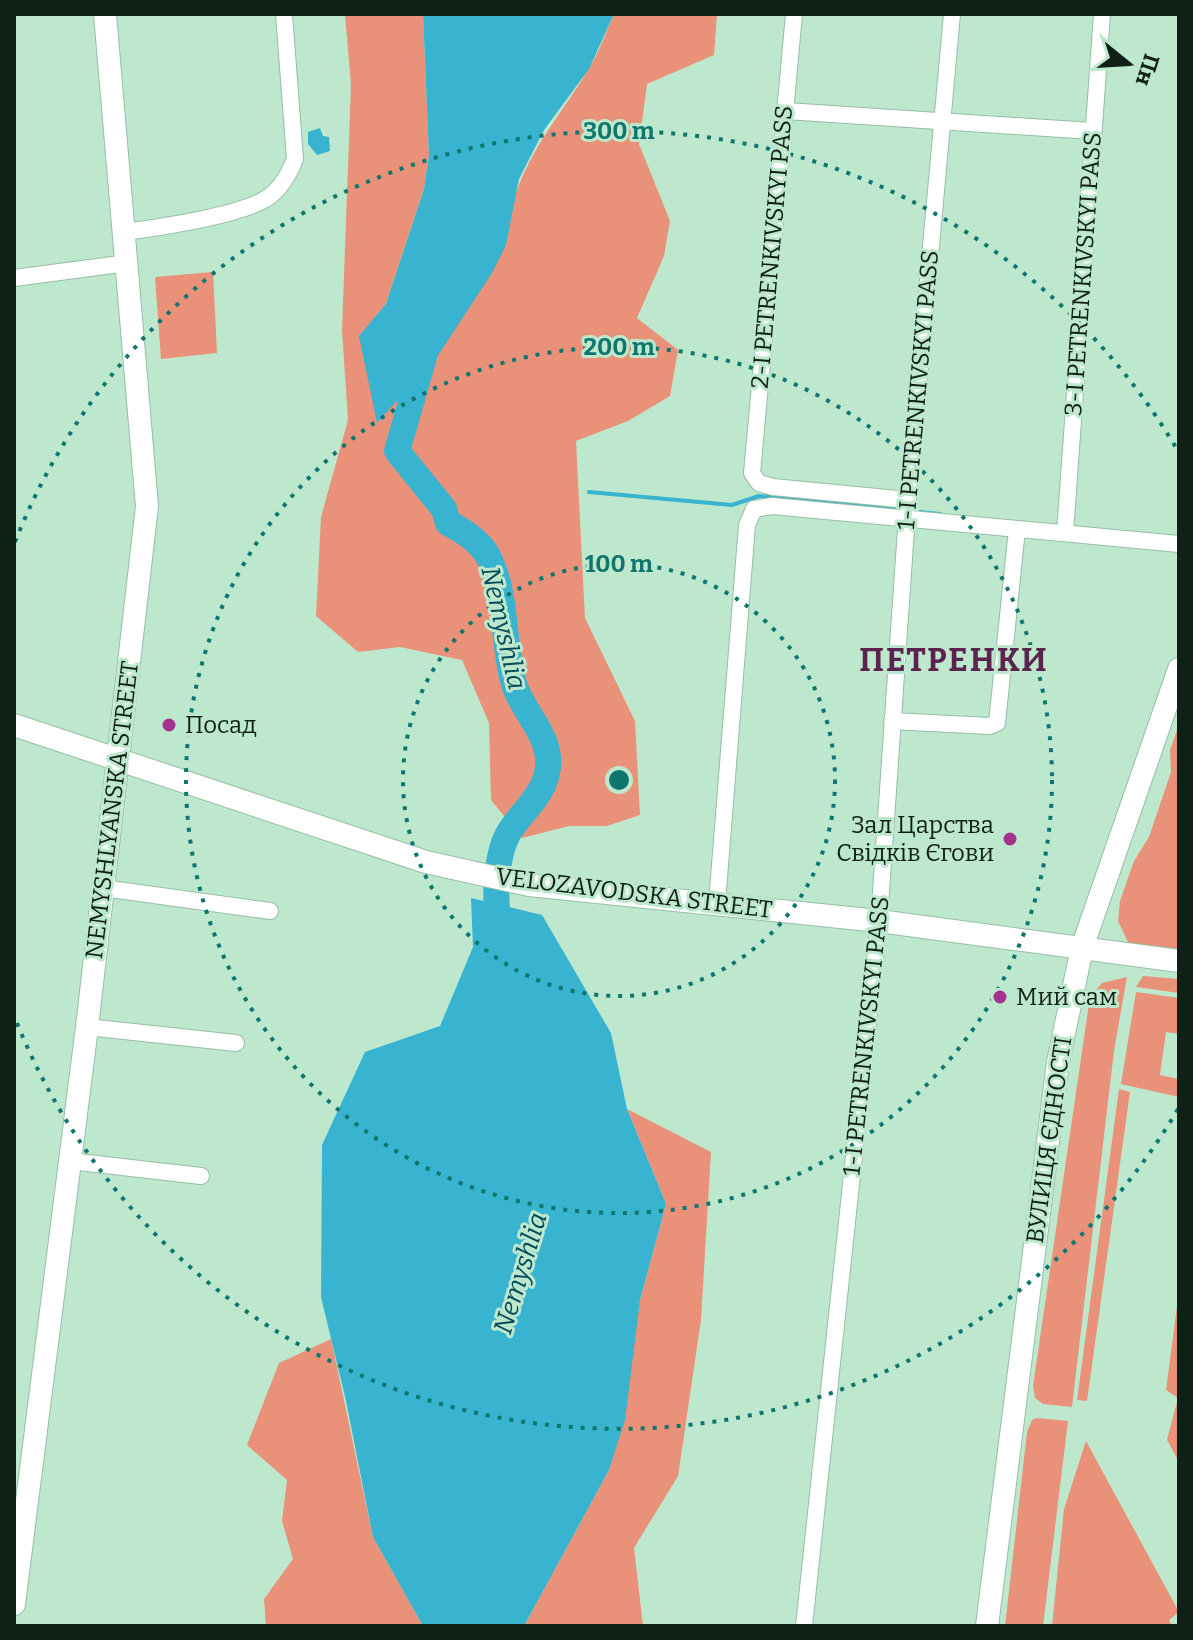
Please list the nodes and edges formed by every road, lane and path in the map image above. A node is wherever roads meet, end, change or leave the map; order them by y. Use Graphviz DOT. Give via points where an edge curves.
graph roads {
  1 [pos="105,14"];
  2 [pos="284,14"];
  3 [pos="794,14"];
  4 [pos="952,14"];
  5 [pos="1102,14"];
  6 [pos="786,111"];
  7 [pos="941,121"];
  8 [pos="1092,131"];
  9 [pos="125,232"];
  10 [pos="128,263"];
  11 [pos="14,278"];
  12 [pos="757,495"];
  13 [pos="908,500"];
  14 [pos="907,518"];
  15 [pos="1017,529"];
  16 [pos="1065,533"];
  17 [pos="1179,544"];
  18 [pos="1179,669"];
  19 [pos="892,721"];
  20 [pos="14,725"];
  21 [pos="118,760"];
  22 [pos="103,888"];
  23 [pos="717,903"];
  24 [pos="270,911"];
  25 [pos="879,921"];
  26 [pos="1082,948"];
  27 [pos="1179,961"];
  28 [pos="87,1027"];
  29 [pos="236,1043"];
  30 [pos="70,1161"];
  31 [pos="201,1176"];
  32 [pos="14,1604"];
  33 [pos="804,1626"];
  34 [pos="987,1626"];
  1 -- 9 [label="street, NEMYSHLYANSKA STREET"];
  2 -- 9 [label="street" via="295,159 286,181 261,202 171,226"];
  3 -- 6 [label="street, 2-I PETRENKIVSKYI PASS"];
  4 -- 7 [label="street, 1-I PETRENKIVSKYI PASS"];
  5 -- 8 [label="street, 3-I PETRENKIVSKYI PASS"];
  6 -- 7 [label="street"];
  6 -- 12 [label="street, 2-I PETRENKIVSKYI PASS" via="751,465"];
  7 -- 8 [label="street"];
  7 -- 13 [label="street, 1-I PETRENKIVSKYI PASS"];
  8 -- 16 [label="street, 3-I PETRENKIVSKYI PASS"];
  9 -- 10 [label="street, NEMYSHLYANSKA STREET"];
  10 -- 11 [label="street"];
  10 -- 21 [label="street, NEMYSHLYANSKA STREET" via="147,506"];
  12 -- 13 [label="street"];
  12 -- 14 [label="street"];
  12 -- 23 [label="street, 2-I PETRENKIVSKYI PASS" via="747,525"];
  13 -- 14 [label="street, 1-I PETRENKIVSKYI PASS"];
  14 -- 15 [label="street"];
  14 -- 19 [label="street, 1-I PETRENKIVSKYI PASS"];
  15 -- 16 [label="street"];
  15 -- 19 [label="street" via="997,723"];
  16 -- 17 [label="street"];
  18 -- 26 [label="street, ВУЛИЦЯ ЄДНОСТІ"];
  19 -- 25 [label="street, 1-I PETRENKIVSKYI PASS"];
  20 -- 21 [label="street, VELOZAVODSKA STREET"];
  21 -- 22 [label="street, NEMYSHLYANSKA STREET"];
  21 -- 23 [label="street, VELOZAVODSKA STREET" via="458,870 529,885"];
  22 -- 24 [label="street"];
  22 -- 28 [label="street, NEMYSHLYANSKA STREET"];
  23 -- 25 [label="street, VELOZAVODSKA STREET"];
  25 -- 26 [label="street, VELOZAVODSKA STREET"];
  25 -- 33 [label="street, 1-I PETRENKIVSKYI PASS"];
  26 -- 27 [label="street, VELOZAVODSKA STREET"];
  26 -- 34 [label="street, ВУЛИЦЯ ЄДНОСТІ" via="1058,1062"];
  28 -- 29 [label="street"];
  28 -- 30 [label="street, NEMYSHLYANSKA STREET"];
  30 -- 31 [label="street"];
  30 -- 32 [label="street, NEMYSHLYANSKA STREET"];
}
